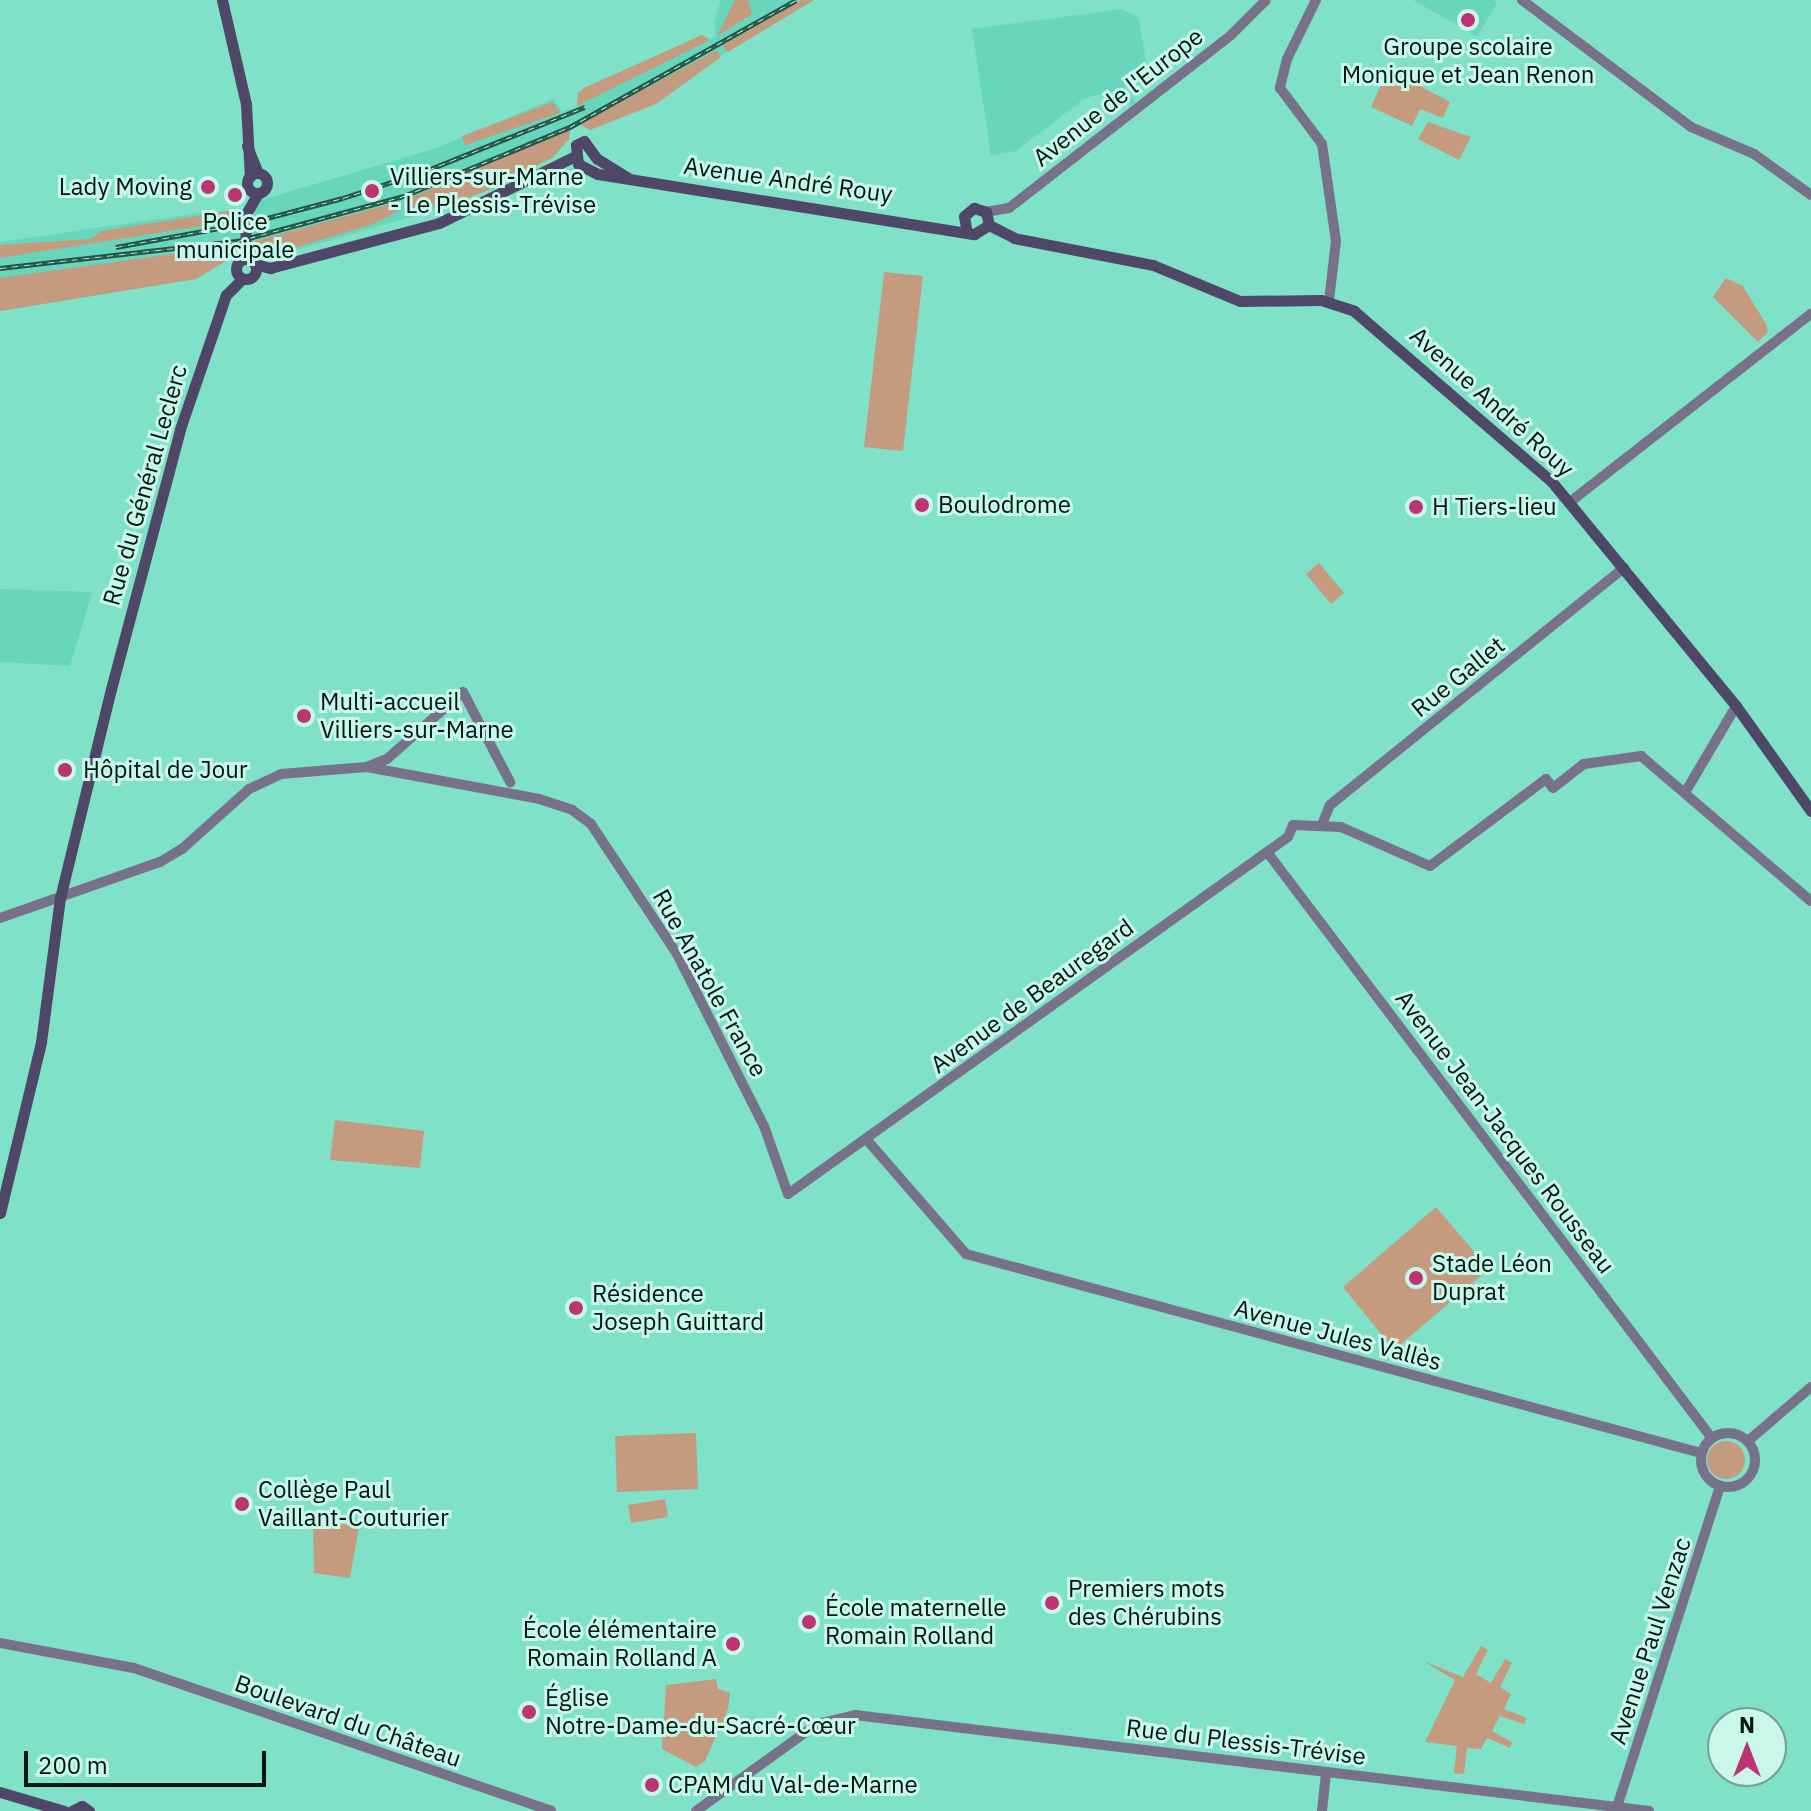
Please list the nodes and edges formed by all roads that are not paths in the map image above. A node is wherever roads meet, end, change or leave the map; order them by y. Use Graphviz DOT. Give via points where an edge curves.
graph roads {
  1 [pos="222,0"];
  2 [pos="1266,0"];
  3 [pos="1316,0"];
  4 [pos="1522,0"];
  5 [pos="575,156"];
  6 [pos="597,159"];
  7 [pos="589,170"];
  8 [pos="628,178"];
  9 [pos="1811,195"];
  10 [pos="986,212"];
  11 [pos="965,222"];
  12 [pos="985,229"];
  13 [pos="252,266"];
  14 [pos="239,274"];
  15 [pos="1329,301"];
  16 [pos="1811,314"];
  17 [pos="1570,502"];
  18 [pos="1624,568"];
  19 [pos="1736,706"];
  20 [pos="388,764"];
  21 [pos="510,782"];
  22 [pos="1686,791"];
  23 [pos="1811,811"];
  24 [pos="1323,822"];
  25 [pos="1267,852"];
  26 [pos="63,897"];
  27 [pos="1811,901"];
  28 [pos="0,918"];
  29 [pos="867,1140"];
  30 [pos="788,1194"];
  31 [pos="0,1213"];
  32 [pos="1811,1387"];
  33 [pos="1711,1437"];
  34 [pos="1748,1441"];
  35 [pos="1701,1453"];
  36 [pos="1720,1486"];
  37 [pos="0,1643"];
  38 [pos="1326,1772"];
  39 [pos="0,1792"];
  40 [pos="1617,1807"];
  41 [pos="64,1811"];
  42 [pos="72,1811"];
  43 [pos="89,1811"];
  44 [pos="551,1811"];
  45 [pos="696,1811"];
  46 [pos="1322,1811"];
  47 [pos="1649,1811"];
  1 -- 13 [label="main road" via="246,104 254,183 246,214"];
  2 -- 10 [label="street, Avenue de l'Europe" via="1231,35 1009,208"];
  3 -- 15 [label="street" via="1287,59 1280,88 1322,144 1336,241"];
  4 -- 9 [label="street" via="1691,127 1754,154"];
  5 -- 6 [label="main road, Avenue André Rouy" via="575,147 583,141"];
  5 -- 7 [label="main road"];
  5 -- 13 [label="main road" via="439,223 270,268"];
  6 -- 7 [label="main road"];
  6 -- 8 [label="main road, Avenue André Rouy"];
  7 -- 8 [label="main road, Avenue André Rouy"];
  8 -- 11 [label="main road, Avenue André Rouy" via="941,225"];
  10 -- 11 [label="main road" via="974,208"];
  10 -- 12 [label="main road"];
  11 -- 12 [label="main road, Avenue André Rouy"];
  12 -- 15 [label="main road, Avenue André Rouy" via="999,240 1014,238 1147,263 1240,301"];
  13 -- 14 [label="main road, Rue du Général Leclerc"];
  13 -- 14 [label="main road"];
  14 -- 26 [label="main road, Rue du Général Leclerc" via="226,295 180,429"];
  15 -- 17 [label="main road, Avenue André Rouy" via="1354,311 1410,357 1530,459"];
  16 -- 17 [label="street"];
  17 -- 18 [label="main road, Avenue André Rouy"];
  18 -- 19 [label="main road, Avenue André Rouy"];
  18 -- 24 [label="street, Rue Gallet" via="1330,805"];
  19 -- 22 [label="street"];
  19 -- 23 [label="main road, Avenue André Rouy"];
  20 -- 21 [label="street" via="463,692"];
  20 -- 26 [label="street, Rue Anatole France" via="281,774 249,789 189,844 160,862"];
  20 -- 30 [label="street, Rue Anatole France" via="437,783 522,795 583,817 677,954 764,1126"];
  22 -- 24 [label="street" via="1641,756 1584,764 1553,788 1546,779 1430,866"];
  22 -- 27 [label="street"];
  24 -- 25 [label="street, Avenue de Beauregard" via="1293,825 1290,835"];
  25 -- 29 [label="street, Avenue de Beauregard"];
  25 -- 33 [label="street, Avenue Jean-Jacques Rousseau"];
  26 -- 28 [label="street, Rue Anatole France"];
  26 -- 31 [label="main road, Rue du Général Leclerc" via="51,982"];
  29 -- 30 [label="street, Avenue de Beauregard"];
  29 -- 35 [label="street, Avenue Jules Vallès" via="966,1254"];
  32 -- 34 [label="street"];
  33 -- 34 [label="street" via="1724,1433"];
  33 -- 35 [label="street"];
  34 -- 36 [label="street" via="1751,1474 1736,1485"];
  35 -- 36 [label="street" via="1702,1469"];
  36 -- 40 [label="street, Avenue Paul Venzac"];
  37 -- 44 [label="street, Boulevard du Château" via="134,1668"];
  38 -- 40 [label="street, Rue du Plessis-Trévise"];
  38 -- 45 [label="street, Rue du Plessis-Trévise" via="837,1716 817,1724"];
  38 -- 46 [label="street"];
  39 -- 41 [label="main road"];
  40 -- 47 [label="street, Rue du Plessis-Trévise"];
  42 -- 43 [label="main road" via="82,1806"];
}
